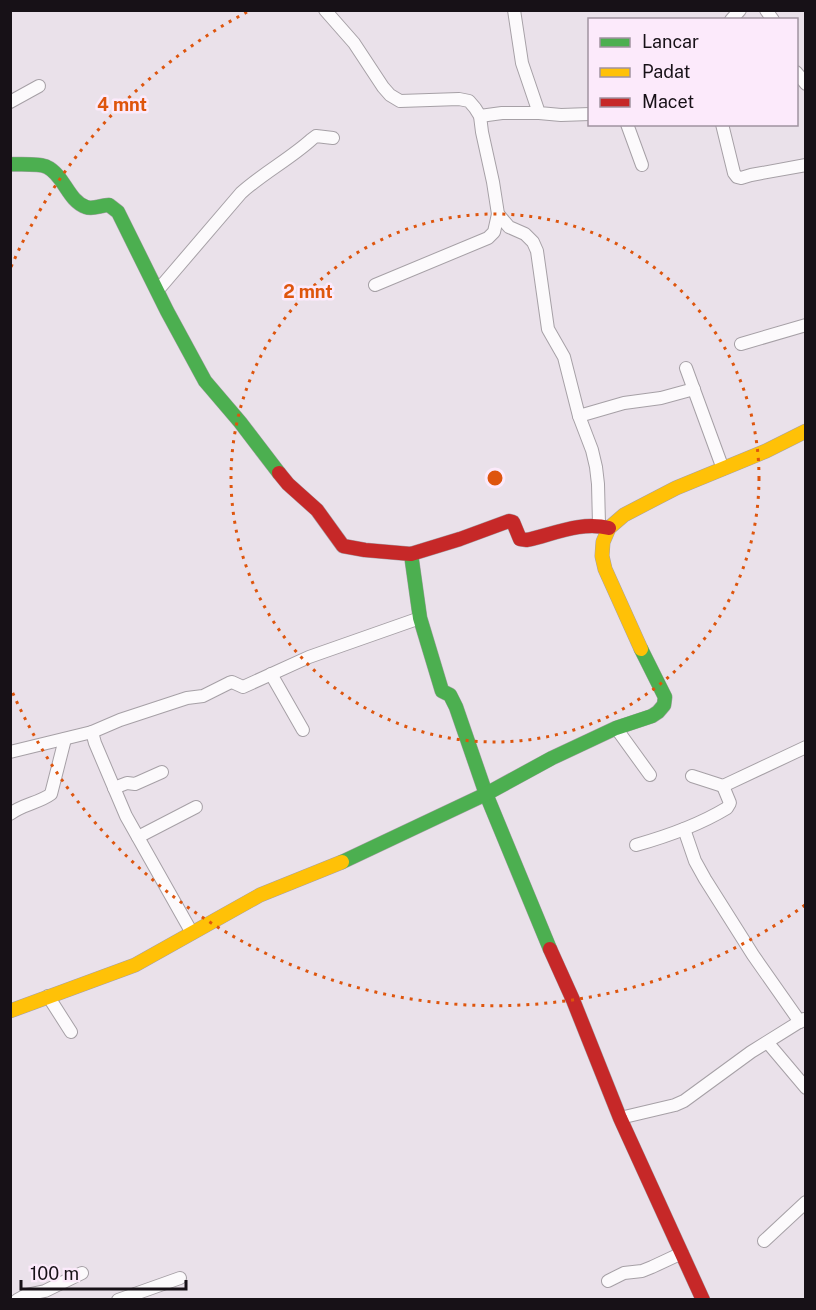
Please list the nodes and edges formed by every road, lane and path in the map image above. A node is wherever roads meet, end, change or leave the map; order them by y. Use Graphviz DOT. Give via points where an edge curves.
graph roads {
  1 [pos="325,10"];
  2 [pos="514,10"];
  3 [pos="39,86"];
  4 [pos="10,102"];
  5 [pos="539,113"];
  6 [pos="588,114"];
  7 [pos="480,116"];
  8 [pos="628,126"];
  9 [pos="722,126"];
  10 [pos="333,138"];
  11 [pos="10,164"];
  12 [pos="642,165"];
  13 [pos="806,165"];
  14 [pos="498,214"];
  15 [pos="375,285"];
  16 [pos="158,290"];
  17 [pos="806,325"];
  18 [pos="741,344"];
  19 [pos="686,368"];
  20 [pos="694,389"];
  21 [pos="579,416"];
  22 [pos="806,431"];
  23 [pos="723,469"];
  24 [pos="604,526"];
  25 [pos="411,554"];
  26 [pos="420,618"];
  27 [pos="271,674"];
  28 [pos="616,728"];
  29 [pos="303,730"];
  30 [pos="92,732"];
  31 [pos="65,739"];
  32 [pos="806,747"];
  33 [pos="10,752"];
  34 [pos="162,772"];
  35 [pos="650,775"];
  36 [pos="692,776"];
  37 [pos="723,786"];
  38 [pos="114,788"];
  39 [pos="486,794"];
  40 [pos="196,807"];
  41 [pos="10,814"];
  42 [pos="684,829"];
  43 [pos="138,837"];
  44 [pos="636,845"];
  45 [pos="192,933"];
  46 [pos="48,996"];
  47 [pos="10,1011"];
  48 [pos="803,1020"];
  49 [pos="71,1032"];
  50 [pos="768,1042"];
  51 [pos="806,1088"];
  52 [pos="620,1118"];
  53 [pos="806,1202"];
  54 [pos="764,1241"];
  55 [pos="682,1253"];
  56 [pos="82,1273"];
  57 [pos="180,1278"];
  58 [pos="608,1281"];
  59 [pos="17,1299"];
  60 [pos="118,1299"];
  61 [pos="703,1299"];
  1 -- 7 [label="street" via="390,95 400,101 459,99 469,102"];
  2 -- 5 [label="street" via="522,63"];
  3 -- 4 [label="street"];
  5 -- 6 [label="street"];
  5 -- 7 [label="street"];
  7 -- 14 [label="street"];
  8 -- 12 [label="street"];
  9 -- 13 [label="street" via="737,177"];
  10 -- 16 [label="street" via="312,138 252,183"];
  11 -- 16 [label="street" via="46,166 80,205 114,207"];
  14 -- 15 [label="street" via="494,232 488,238"];
  14 -- 21 [label="street" via="509,226 525,234 537,250 548,328 564,357"];
  16 -- 25 [label="street" via="205,381 288,484 317,510 343,546"];
  17 -- 18 [label="street"];
  19 -- 20 [label="street"];
  20 -- 21 [label="street"];
  20 -- 23 [label="street"];
  21 -- 24 [label="street" via="596,467"];
  22 -- 23 [label="street"];
  23 -- 24 [label="street" via="676,488"];
  24 -- 25 [label="street" via="584,526 527,540 520,539 509,521"];
  24 -- 28 [label="street" via="605,569 665,698 664,705 652,716"];
  25 -- 26 [label="street"];
  26 -- 27 [label="street"];
  26 -- 39 [label="street" via="442,691 450,695 456,707"];
  27 -- 29 [label="street"];
  27 -- 30 [label="street" via="243,687 232,682 203,696 187,698"];
  28 -- 35 [label="street"];
  28 -- 39 [label="street"];
  30 -- 31 [label="street"];
  30 -- 38 [label="street"];
  31 -- 33 [label="street"];
  31 -- 41 [label="street" via="51,794"];
  32 -- 37 [label="street"];
  34 -- 38 [label="street"];
  36 -- 37 [label="street"];
  37 -- 42 [label="street" via="729,806"];
  38 -- 43 [label="street"];
  39 -- 45 [label="street" via="344,861 260,895"];
  39 -- 52 [label="street"];
  40 -- 43 [label="street"];
  42 -- 44 [label="street"];
  42 -- 48 [label="street" via="705,879 753,956"];
  43 -- 45 [label="street"];
  45 -- 46 [label="street" via="135,965"];
  46 -- 47 [label="street"];
  46 -- 49 [label="street"];
  48 -- 50 [label="street"];
  50 -- 51 [label="street"];
  50 -- 52 [label="street" via="684,1101"];
  52 -- 55 [label="street"];
  53 -- 54 [label="street"];
  55 -- 58 [label="street"];
  55 -- 61 [label="street"];
  56 -- 59 [label="street"];
  57 -- 60 [label="street"];
}
